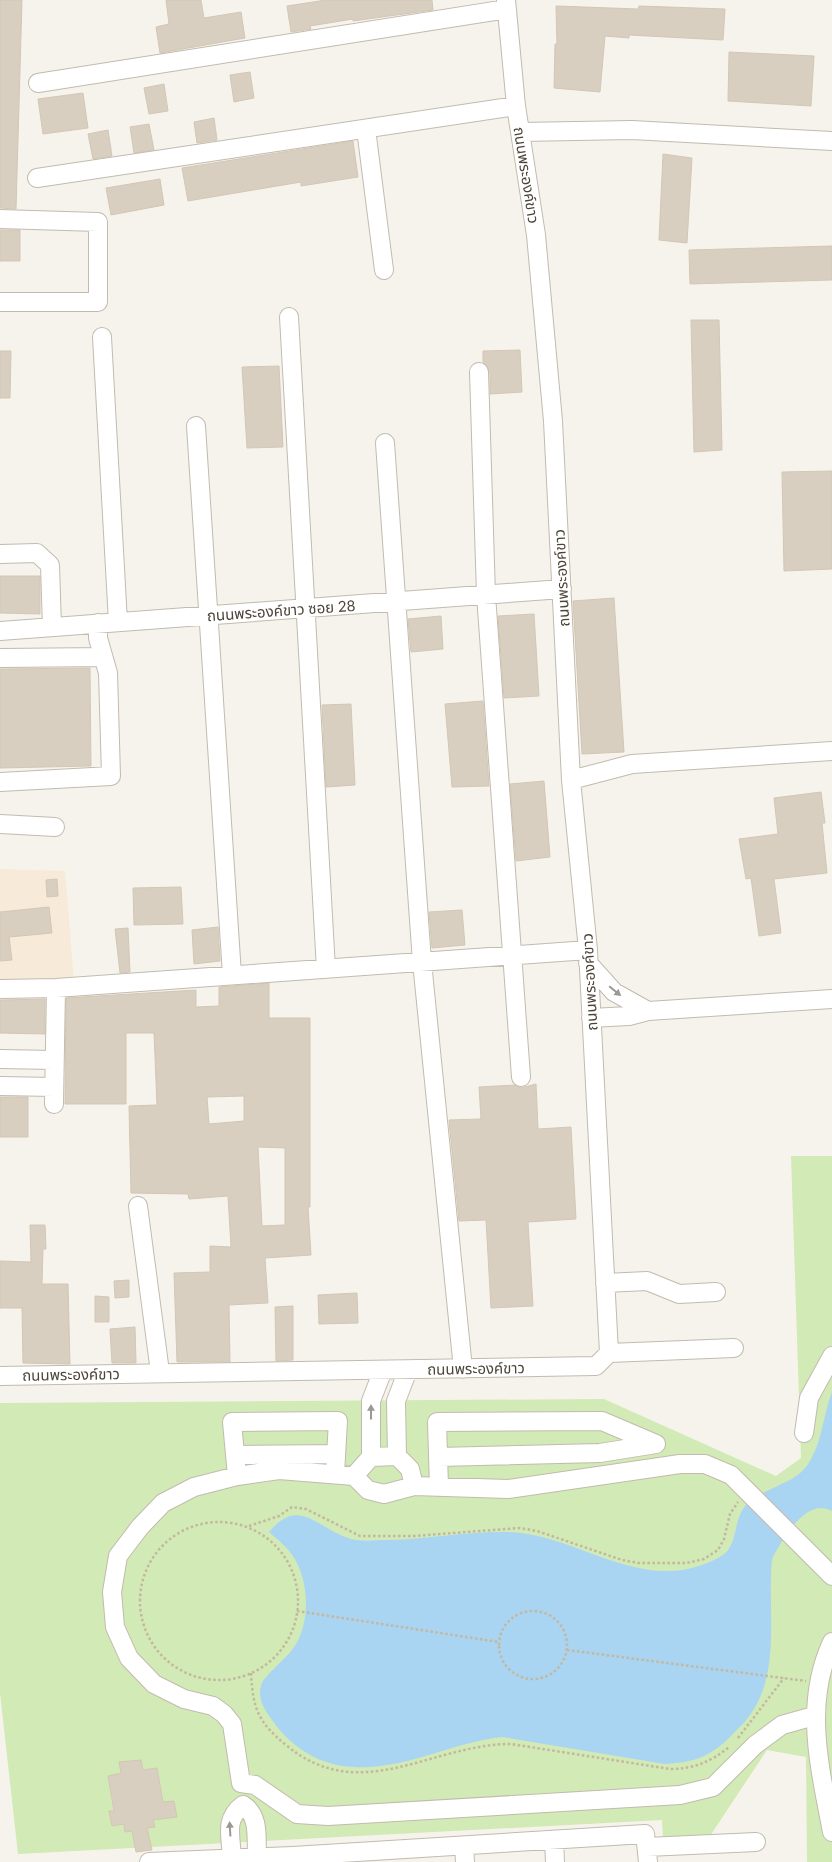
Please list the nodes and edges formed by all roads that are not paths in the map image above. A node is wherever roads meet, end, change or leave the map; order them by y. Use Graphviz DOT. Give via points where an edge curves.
graph roads {
  1 [pos="506,5"];
  2 [pos="38,83"];
  3 [pos="516,106"];
  4 [pos="366,129"];
  5 [pos="520,132"];
  6 [pos="832,141"];
  7 [pos="37,178"];
  8 [pos="0,219"];
  9 [pos="384,270"];
  10 [pos="0,302"];
  11 [pos="289,317"];
  12 [pos="102,337"];
  13 [pos="479,372"];
  14 [pos="196,426"];
  15 [pos="385,442"];
  16 [pos="0,554"];
  17 [pos="562,589"];
  18 [pos="486,595"];
  19 [pos="397,601"];
  20 [pos="306,608"];
  21 [pos="208,615"];
  22 [pos="118,622"];
  23 [pos="98,623"];
  24 [pos="52,627"];
  25 [pos="0,630"];
  26 [pos="103,657"];
  27 [pos="0,658"];
  28 [pos="832,751"];
  29 [pos="571,780"];
  30 [pos="0,782"];
  31 [pos="0,824"];
  32 [pos="55,826"];
  33 [pos="511,954"];
  34 [pos="588,957"];
  35 [pos="422,962"];
  36 [pos="326,969"];
  37 [pos="232,975"];
  38 [pos="56,988"];
  39 [pos="0,989"];
  40 [pos="832,999"];
  41 [pos="648,1011"];
  42 [pos="591,1018"];
  43 [pos="0,1059"];
  44 [pos="54,1060"];
  45 [pos="521,1077"];
  46 [pos="0,1086"];
  47 [pos="138,1206"];
  48 [pos="605,1283"];
  49 [pos="716,1292"];
  50 [pos="734,1348"];
  51 [pos="609,1353"];
  52 [pos="832,1356"];
  53 [pos="463,1369"];
  54 [pos="383,1370"];
  55 [pos="408,1370"];
  56 [pos="160,1372"];
  57 [pos="0,1376"];
  58 [pos="804,1433"];
  59 [pos="336,1454"];
  60 [pos="236,1455"];
  61 [pos="397,1456"];
  62 [pos="371,1457"];
  63 [pos="438,1457"];
  64 [pos="335,1474"];
  65 [pos="237,1476"];
  66 [pos="354,1476"];
  67 [pos="414,1486"];
  68 [pos="439,1487"];
  69 [pos="832,1576"];
  70 [pos="832,1642"];
  71 [pos="814,1716"];
  72 [pos="241,1783"];
  73 [pos="243,1806"];
  74 [pos="832,1832"];
  75 [pos="554,1840"];
  76 [pos="756,1842"];
  77 [pos="464,1854"];
  78 [pos="647,1854"];
  79 [pos="257,1856"];
  80 [pos="379,1856"];
  81 [pos="232,1858"];
  82 [pos="293,1859"];
  83 [pos="149,1862"];
  84 [pos="555,1862"];
  1 -- 2 [label="street"];
  1 -- 3 [label="street, ถนนพระองค์ขาว"];
  3 -- 4 [label="street"];
  3 -- 5 [label="street, ถนนพระองค์ขาว"];
  4 -- 7 [label="street"];
  4 -- 9 [label="street"];
  5 -- 6 [label="street" via="632,130"];
  5 -- 17 [label="street, ถนนพระองค์ขาว" via="536,235 553,421"];
  8 -- 10 [label="street" via="98,222 98,302"];
  11 -- 20 [label="street"];
  12 -- 22 [label="street"];
  13 -- 18 [label="street"];
  14 -- 21 [label="street"];
  15 -- 19 [label="street"];
  16 -- 24 [label="street" via="37,553 50,565"];
  17 -- 18 [label="street, ถนนพระองค์ขาว ซอย 28"];
  17 -- 29 [label="street, ถนนพระองค์ขาว"];
  18 -- 19 [label="street, ถนนพระองค์ขาว ซอย 28"];
  18 -- 33 [label="street"];
  19 -- 20 [label="street, ถนนพระองค์ขาว ซอย 28"];
  19 -- 35 [label="street"];
  20 -- 21 [label="street, ถนนพระองค์ขาว ซอย 28"];
  20 -- 36 [label="street"];
  21 -- 22 [label="street, ถนนพระองค์ขาว ซอย 28"];
  21 -- 37 [label="street"];
  22 -- 23 [label="street, ถนนพระองค์ขาว ซอย 28"];
  23 -- 24 [label="street, ถนนพระองค์ขาว ซอย 28"];
  23 -- 26 [label="street"];
  24 -- 25 [label="street, ถนนพระองค์ขาว ซอย 28"];
  26 -- 27 [label="street"];
  26 -- 30 [label="street" via="108,673 111,776"];
  28 -- 29 [label="street" via="632,764"];
  29 -- 34 [label="street, ถนนพระองค์ขาว"];
  31 -- 32 [label="street"];
  33 -- 34 [label="street"];
  33 -- 35 [label="street"];
  33 -- 45 [label="street"];
  34 -- 41 [label="street, one-way" via="614,992"];
  34 -- 42 [label="street, ถนนพระองค์ขาว"];
  35 -- 36 [label="street"];
  35 -- 53 [label="street"];
  36 -- 37 [label="street"];
  37 -- 38 [label="street"];
  38 -- 39 [label="street"];
  38 -- 44 [label="street"];
  40 -- 41 [label="street"];
  41 -- 42 [label="street" via="629,1016"];
  42 -- 48 [label="street, ถนนพระองค์ขาว"];
  43 -- 44 [label="street"];
  44 -- 46 [label="street" via="54,1095"];
  47 -- 56 [label="street"];
  48 -- 49 [label="street" via="647,1281 679,1294"];
  48 -- 51 [label="street, ถนนพระองค์ขาว"];
  50 -- 51 [label="street"];
  51 -- 53 [label="street, ถนนพระองค์ขาว" via="596,1366"];
  52 -- 58 [label="street" via="809,1398"];
  53 -- 55 [label="street, ถนนพระองค์ขาว"];
  54 -- 55 [label="street, ถนนพระองค์ขาว"];
  54 -- 56 [label="street, ถนนพระองค์ขาว"];
  62 -- 54 [label="street, one-way" via="371,1401"];
  55 -- 61 [label="street" via="396,1401"];
  56 -- 57 [label="street, ถนนพระองค์ขาว"];
  59 -- 60 [label="street"];
  59 -- 60 [label="street" via="338,1420 232,1422"];
  59 -- 64 [label="street"];
  60 -- 65 [label="street"];
  61 -- 62 [label="street"];
  61 -- 67 [label="street" via="410,1469"];
  62 -- 66 [label="street"];
  63 -- 63 [label="street" via="437,1422 602,1421 656,1444 600,1453"];
  63 -- 68 [label="street"];
  64 -- 65 [label="street" via="279,1470"];
  64 -- 66 [label="street"];
  65 -- 72 [label="street" via="194,1487 163,1502 118,1556 112,1592 115,1627 129,1658 154,1684 184,1699 213,1706 232,1724"];
  66 -- 67 [label="street" via="368,1490 384,1494"];
  67 -- 68 [label="street"];
  68 -- 69 [label="street" via="508,1488 680,1464 705,1464 731,1475"];
  70 -- 71 [label="street" via="818,1682"];
  71 -- 72 [label="street" via="782,1725 755,1745 713,1787 680,1795 328,1816 297,1814 255,1785"];
  71 -- 74 [label="street" via="816,1746"];
  72 -- 73 [label="street"];
  73 -- 79 [label="street" via="251,1810 255,1819"];
  81 -- 73 [label="street, one-way" via="230,1819"];
  75 -- 77 [label="street"];
  75 -- 78 [label="street" via="645,1834"];
  75 -- 84 [label="street"];
  76 -- 78 [label="street"];
  77 -- 80 [label="street"];
  79 -- 81 [label="street"];
  79 -- 82 [label="street"];
  80 -- 82 [label="street"];
  81 -- 83 [label="street"];
}
